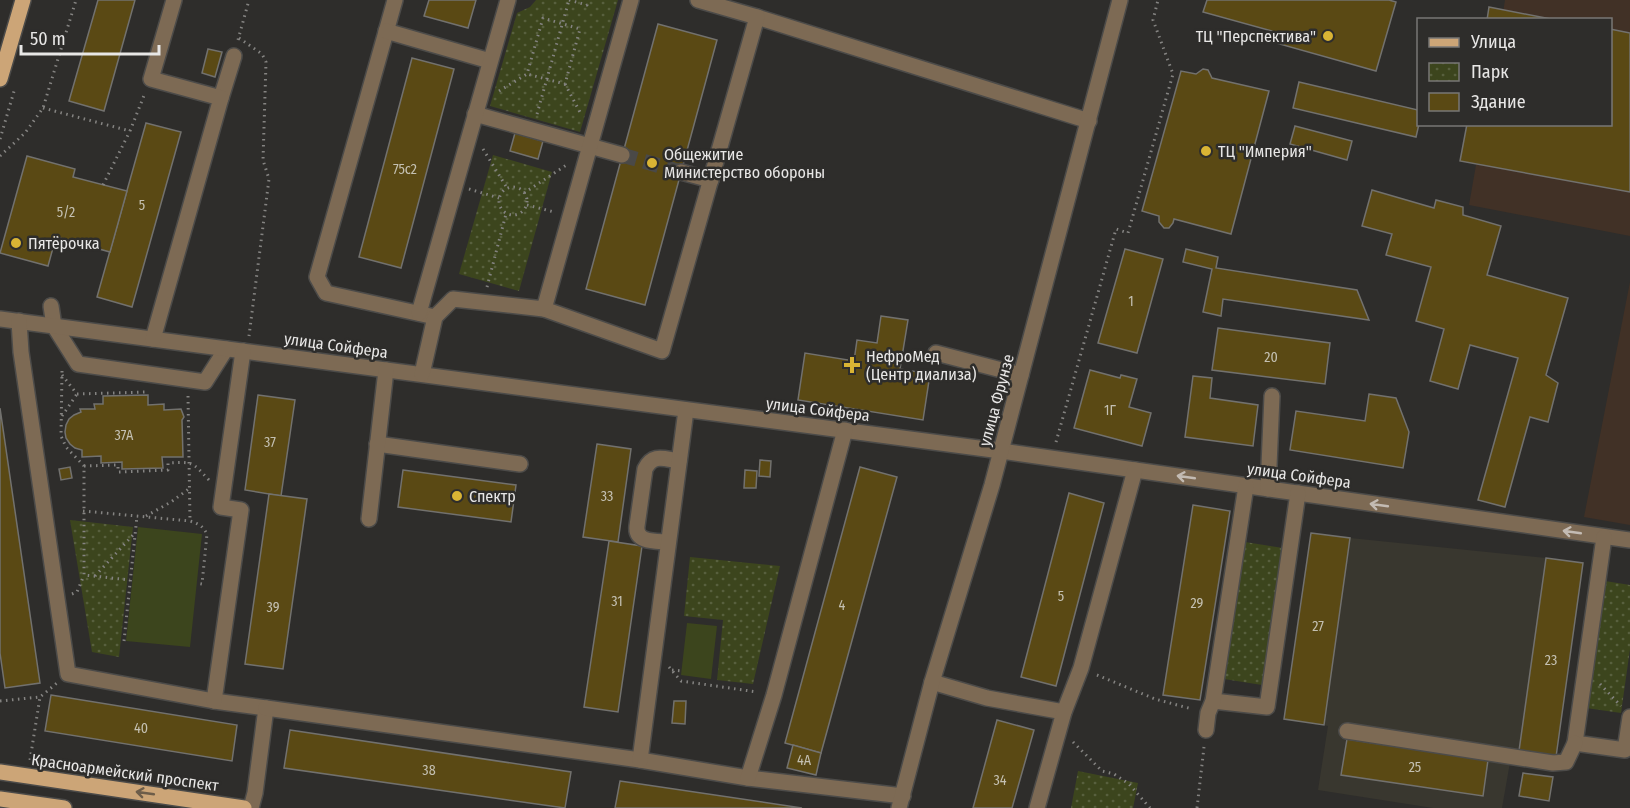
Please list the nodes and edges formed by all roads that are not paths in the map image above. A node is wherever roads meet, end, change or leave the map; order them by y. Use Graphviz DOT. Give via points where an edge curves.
graph roads {
  1 [pos="23,0"];
  2 [pos="174,0"];
  3 [pos="395,0"];
  4 [pos="508,0"];
  5 [pos="631,0"];
  6 [pos="698,0"];
  7 [pos="1120,4"];
  8 [pos="757,17"];
  9 [pos="386,31"];
  10 [pos="234,56"];
  11 [pos="490,61"];
  12 [pos="0,79"];
  13 [pos="221,98"];
  14 [pos="477,109"];
  15 [pos="1089,121"];
  16 [pos="591,145"];
  17 [pos="622,155"];
  18 [pos="681,172"];
  19 [pos="711,180"];
  20 [pos="51,306"];
  21 [pos="544,309"];
  22 [pos="419,313"];
  23 [pos="435,317"];
  24 [pos="0,319"];
  25 [pos="19,321"];
  26 [pos="58,332"];
  27 [pos="153,339"];
  28 [pos="226,349"];
  29 [pos="245,351"];
  30 [pos="936,353"];
  31 [pos="386,370"];
  32 [pos="422,374"];
  33 [pos="1020,375"];
  34 [pos="1272,396"];
  35 [pos="686,410"];
  36 [pos="846,430"];
  37 [pos="377,444"];
  38 [pos="1001,451"];
  39 [pos="679,461"];
  40 [pos="520,464"];
  41 [pos="1135,470"];
  42 [pos="1246,486"];
  43 [pos="1268,489"];
  44 [pos="1298,493"];
  45 [pos="369,519"];
  46 [pos="1604,537"];
  47 [pos="1630,540"];
  48 [pos="669,542"];
  49 [pos="932,682"];
  50 [pos="214,701"];
  51 [pos="1210,707"];
  52 [pos="266,708"];
  53 [pos="1064,712"];
  54 [pos="1626,713"];
  55 [pos="1206,730"];
  56 [pos="1347,731"];
  57 [pos="1575,743"];
  58 [pos="640,760"];
  59 [pos="0,772"];
  60 [pos="748,778"];
  61 [pos="0,799"];
  62 [pos="901,802"];
  63 [pos="64,808"];
  64 [pos="244,808"];
  65 [pos="251,808"];
  66 [pos="1037,808"];
  1 -- 12 [label="main road"];
  2 -- 13 [label="street" via="151,79"];
  3 -- 9 [label="street"];
  4 -- 11 [label="street"];
  5 -- 16 [label="street"];
  6 -- 8 [label="street"];
  7 -- 15 [label="street, улица Фрунзе"];
  8 -- 15 [label="street"];
  8 -- 19 [label="street"];
  9 -- 11 [label="street"];
  9 -- 22 [label="street" via="317,277 326,293"];
  10 -- 13 [label="street"];
  11 -- 14 [label="street"];
  13 -- 27 [label="street"];
  14 -- 16 [label="street"];
  14 -- 22 [label="street"];
  15 -- 33 [label="street, улица Фрунзе"];
  16 -- 17 [label="street"];
  16 -- 21 [label="street"];
  18 -- 19 [label="street"];
  19 -- 21 [label="street" via="662,351"];
  20 -- 26 [label="street"];
  21 -- 23 [label="street" via="453,299"];
  22 -- 23 [label="street"];
  23 -- 32 [label="street"];
  24 -- 25 [label="street, улица Сойфера"];
  25 -- 26 [label="street, улица Сойфера"];
  25 -- 50 [label="street" via="68,674"];
  26 -- 27 [label="street, улица Сойфера"];
  26 -- 28 [label="street" via="78,364 206,382"];
  27 -- 28 [label="street, улица Сойфера"];
  28 -- 29 [label="street, улица Сойфера"];
  29 -- 31 [label="street, улица Сойфера"];
  29 -- 50 [label="street" via="221,507 241,510"];
  30 -- 33 [label="street"];
  31 -- 32 [label="street, улица Сойфера"];
  31 -- 37 [label="street"];
  32 -- 35 [label="street, улица Сойфера"];
  33 -- 38 [label="street, улица Фрунзе"];
  34 -- 43 [label="street"];
  35 -- 36 [label="street, улица Сойфера"];
  35 -- 39 [label="street"];
  36 -- 38 [label="street, улица Сойфера"];
  36 -- 60 [label="street"];
  37 -- 40 [label="street"];
  37 -- 45 [label="street"];
  38 -- 41 [label="street, улица Сойфера"];
  38 -- 49 [label="street, улица Фрунзе"];
  39 -- 48 [label="street"];
  39 -- 48 [label="street" via="649,461 643,481 637,532 644,539"];
  42 -- 41 [label="street, улица Сойфера, one-way"];
  41 -- 53 [label="street" via="1081,668"];
  42 -- 43 [label="street, улица Сойфера"];
  42 -- 51 [label="street"];
  43 -- 44 [label="street, улица Сойфера"];
  46 -- 44 [label="street, улица Сойфера, one-way"];
  44 -- 51 [label="street" via="1267,707"];
  46 -- 47 [label="street, улица Сойфера"];
  46 -- 57 [label="street"];
  48 -- 58 [label="street"];
  49 -- 53 [label="street" via="987,698"];
  49 -- 62 [label="street, улица Фрунзе"];
  50 -- 52 [label="street"];
  51 -- 55 [label="street"];
  52 -- 58 [label="street"];
  52 -- 65 [label="street"];
  53 -- 66 [label="street"];
  54 -- 57 [label="street" via="1625,750"];
  56 -- 57 [label="street" via="1553,763 1566,762"];
  58 -- 60 [label="street"];
  64 -- 59 [label="main road, Красноармейский проспект, one-way"];
  60 -- 62 [label="street"];
  61 -- 63 [label="main road"];
}
